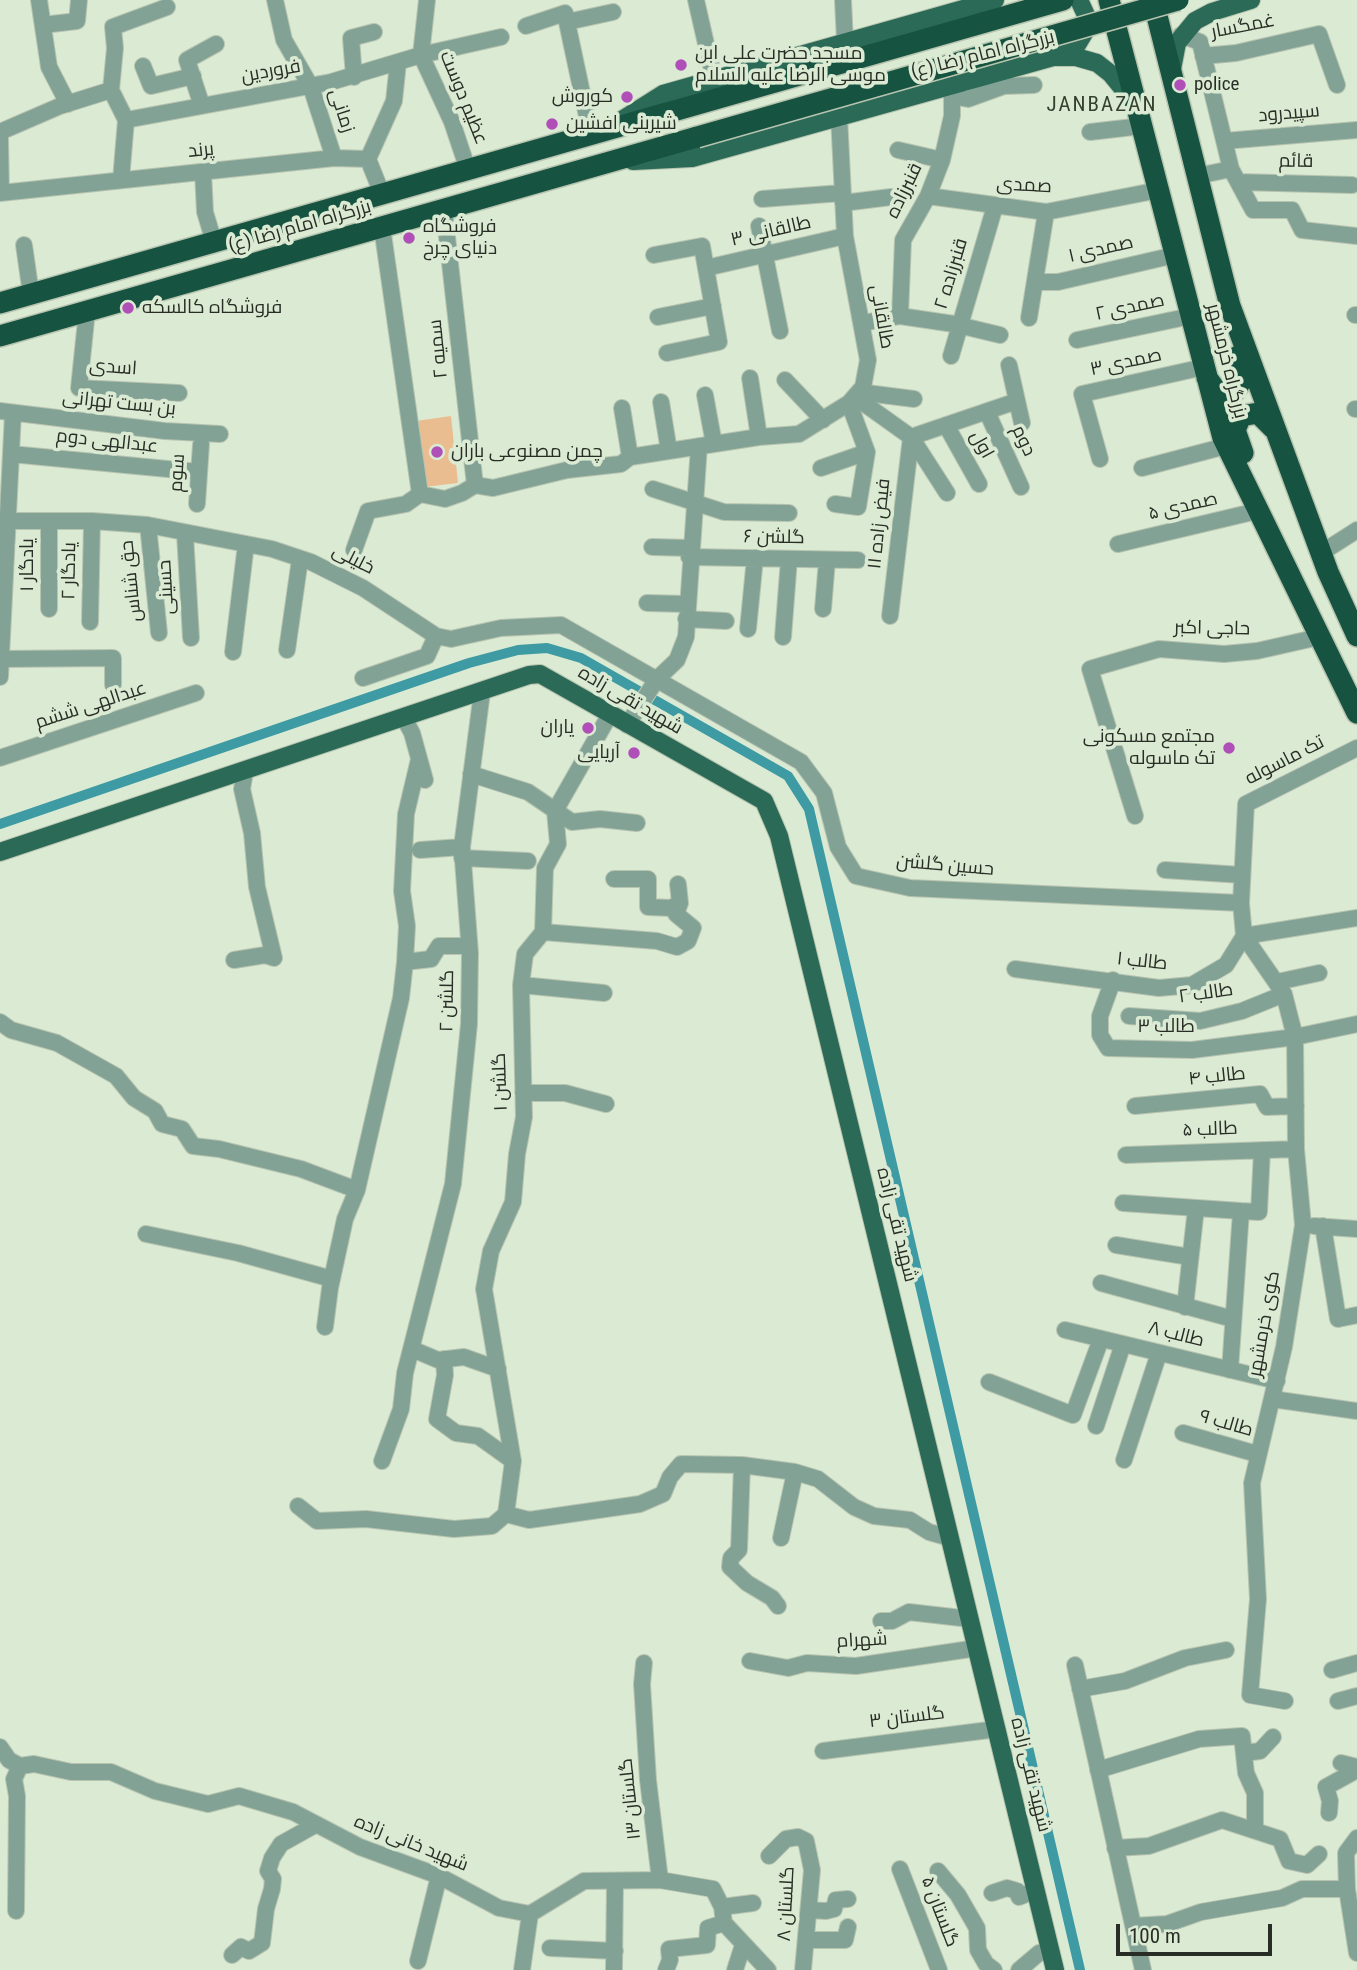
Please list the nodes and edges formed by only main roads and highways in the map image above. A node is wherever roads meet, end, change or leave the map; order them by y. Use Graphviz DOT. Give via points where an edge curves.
graph roads {
  1 [pos="995,0"];
  2 [pos="1063,0"];
  3 [pos="1079,0"];
  4 [pos="1109,0"];
  5 [pos="1153,0"];
  6 [pos="1178,0"];
  7 [pos="1185,0"];
  8 [pos="1251,0"];
  9 [pos="1222,8"];
  10 [pos="1053,57"];
  11 [pos="1173,80"];
  12 [pos="1140,119"];
  13 [pos="597,133"];
  14 [pos="612,162"];
  15 [pos="1219,263"];
  16 [pos="0,303"];
  17 [pos="0,336"];
  18 [pos="1206,373"];
  19 [pos="1276,432"];
  20 [pos="1293,583"];
  21 [pos="1357,636"];
  22 [pos="1357,713"];
  23 [pos="0,852"];
  24 [pos="1055,1970"];
  1 -- 13 [label="main road, بزرگراه امام رضا (ع)" via="660,95"];
  2 -- 13 [label="highway, بزرگراه امام رضا (ع)"];
  3 -- 10 [label="main road" via="1086,15 1083,36 1072,50"];
  4 -- 12 [label="highway, بزرگراه خرمشهر"];
  5 -- 11 [label="highway, بزرگراه خرمشهر"];
  6 -- 14 [label="highway, بزرگراه امام رضا (ع), bridge"];
  7 -- 9 [label="main road" via="1201,9"];
  8 -- 9 [label="main road"];
  9 -- 11 [label="main road" via="1197,19 1181,36 1173,57"];
  10 -- 12 [label="main road, بزرگراه امام رضا (ع)" via="1081,58 1101,65 1126,92"];
  10 -- 14 [label="main road, بزرگراه امام رضا (ع)" via="949,91 839,116 692,158"];
  11 -- 15 [label="highway, بزرگراه خرمشهر"];
  12 -- 18 [label="highway, بزرگراه خرمشهر"];
  13 -- 16 [label="highway, بزرگراه امام رضا (ع)"];
  14 -- 17 [label="highway, بزرگراه امام رضا (ع)"];
  15 -- 18 [label="highway" via="1242,378 1236,391 1224,394 1213,390"];
  15 -- 19 [label="highway, بزرگراه خرمشهر"];
  18 -- 20 [label="highway, بزرگراه خرمشهر" via="1226,446"];
  19 -- 20 [label="highway" via="1255,412 1241,416 1235,427"];
  19 -- 21 [label="highway, بزرگراه خرمشهر"];
  20 -- 22 [label="highway, بزرگراه خرمشهر"];
  23 -- 24 [label="main road, شهید تقی زاده" via="540,674 764,801 779,836"];
}
